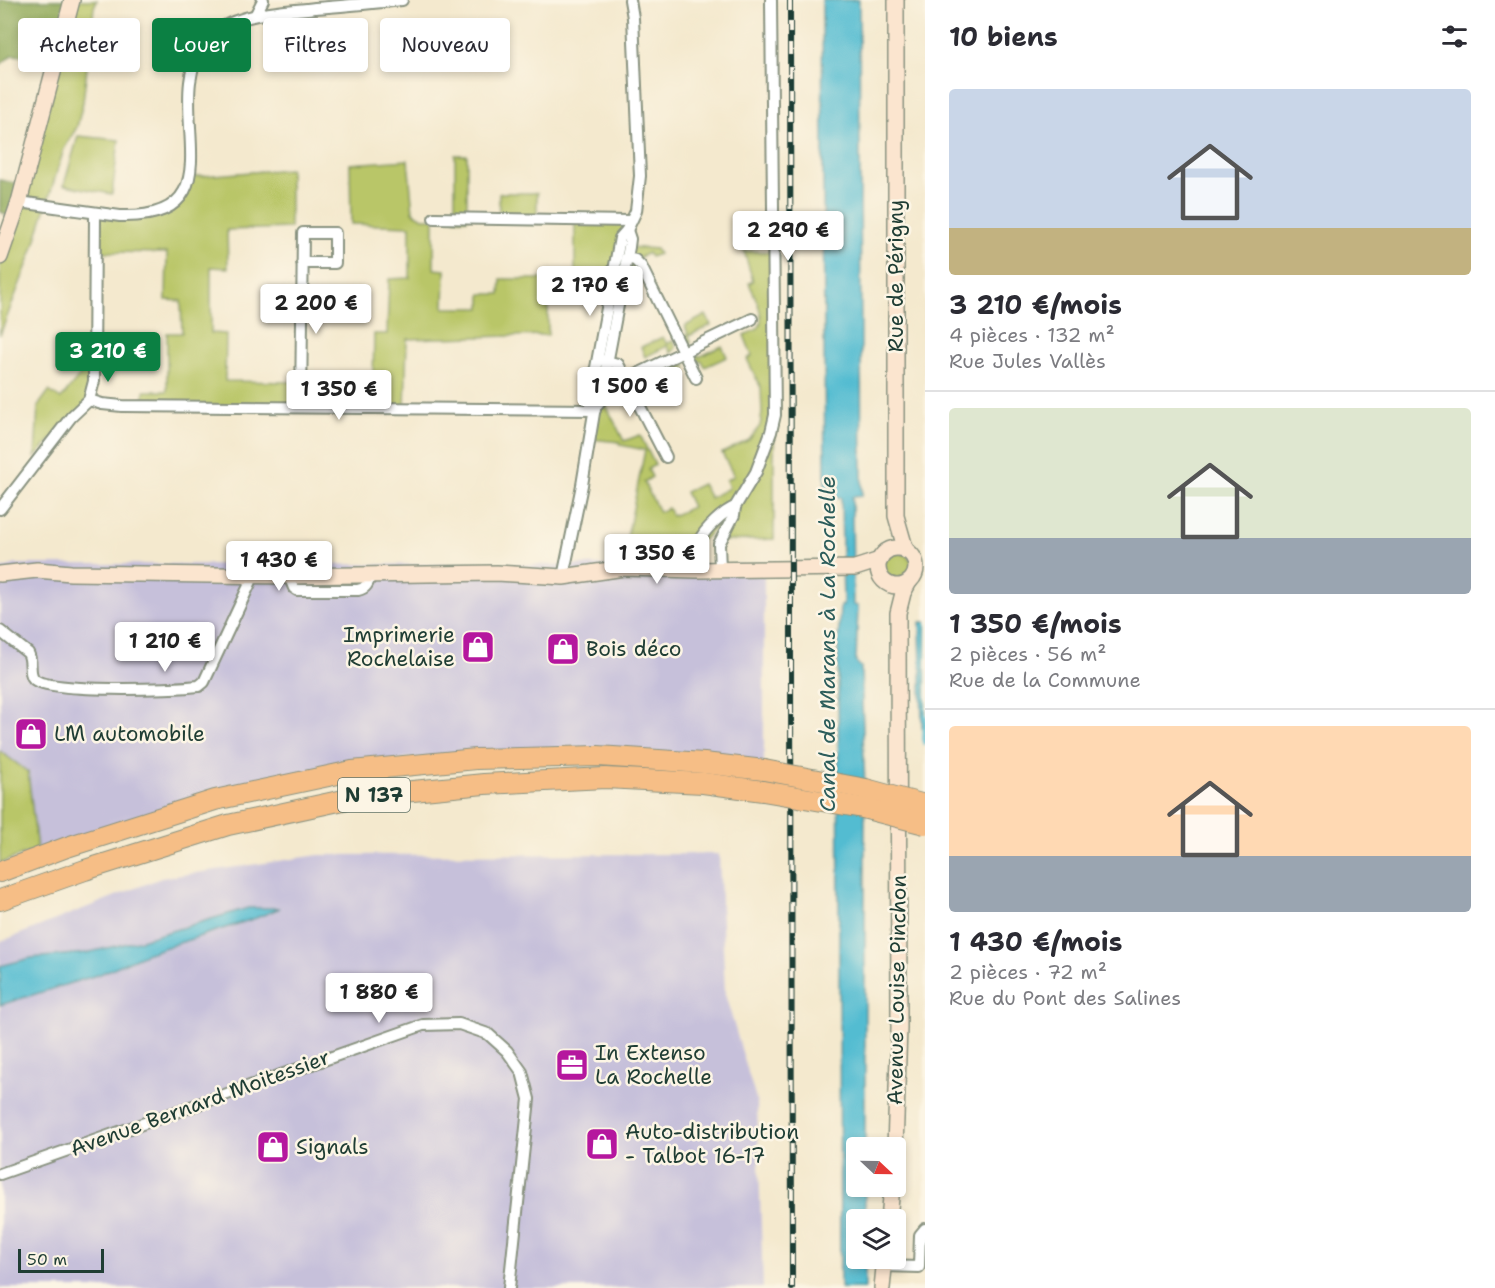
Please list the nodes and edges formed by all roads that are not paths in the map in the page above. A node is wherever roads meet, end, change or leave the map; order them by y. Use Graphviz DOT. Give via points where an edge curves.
graph roads {
  1 [pos="72,0"];
  2 [pos="263,0"];
  3 [pos="402,0"];
  4 [pos="630,0"];
  5 [pos="771,0"];
  6 [pos="896,0"];
  7 [pos="256,14"];
  8 [pos="19,202"];
  9 [pos="95,214"];
  10 [pos="434,218"];
  11 [pos="629,225"];
  12 [pos="0,257"];
  13 [pos="626,258"];
  14 [pos="302,263"];
  15 [pos="752,319"];
  16 [pos="684,352"];
  17 [pos="602,360"];
  18 [pos="696,378"];
  19 [pos="627,379"];
  20 [pos="89,400"];
  21 [pos="301,406"];
  22 [pos="595,408"];
  23 [pos="666,457"];
  24 [pos="735,507"];
  25 [pos="0,509"];
  26 [pos="915,558"];
  27 [pos="880,560"];
  28 [pos="855,568"];
  29 [pos="720,569"];
  30 [pos="696,570"];
  31 [pos="16,573"];
  32 [pos="0,574"];
  33 [pos="254,575"];
  34 [pos="563,577"];
  35 [pos="916,578"];
  36 [pos="886,581"];
  37 [pos="0,586"];
  38 [pos="898,613"];
  39 [pos="0,632"];
  40 [pos="925,805"];
  41 [pos="925,824"];
  42 [pos="0,872"];
  43 [pos="0,900"];
  44 [pos="895,1137"];
  45 [pos="0,1174"];
  46 [pos="925,1229"];
  47 [pos="906,1265"];
  48 [pos="884,1269"];
  49 [pos="509,1288"];
  50 [pos="882,1288"];
  1 -- 8 [label="street"];
  2 -- 7 [label="street"];
  3 -- 7 [label="street"];
  4 -- 11 [label="street" via="640,176 636,211"];
  5 -- 24 [label="street" via="775,415 756,472"];
  6 -- 26 [label="street, Rue de Périgny" via="897,516"];
  7 -- 9 [label="street" via="217,30 199,51 190,76 190,177 178,202 167,210 136,217"];
  8 -- 9 [label="street"];
  8 -- 12 [label="street"];
  9 -- 20 [label="street" via="94,385"];
  10 -- 11 [label="street"];
  11 -- 13 [label="street"];
  11 -- 17 [label="street" via="620,238"];
  13 -- 16 [label="street" via="641,266"];
  13 -- 17 [label="street"];
  14 -- 21 [label="street"];
  15 -- 16 [label="street"];
  16 -- 18 [label="street"];
  16 -- 19 [label="street"];
  17 -- 19 [label="street" via="618,363"];
  17 -- 22 [label="street" via="600,402"];
  19 -- 23 [label="street"];
  20 -- 21 [label="street" via="122,406"];
  20 -- 25 [label="street" via="71,417"];
  21 -- 22 [label="street"];
  22 -- 34 [label="street"];
  24 -- 29 [label="street" via="719,544"];
  24 -- 30 [label="street" via="726,510 701,537"];
  26 -- 27 [label="street" via="894,549"];
  26 -- 35 [label="street"];
  27 -- 28 [label="street"];
  27 -- 36 [label="street" via="879,572"];
  28 -- 29 [label="street"];
  28 -- 36 [label="street"];
  29 -- 30 [label="street"];
  30 -- 34 [label="street" via="624,568"];
  31 -- 32 [label="street"];
  31 -- 33 [label="street" via="37,570"];
  31 -- 37 [label="street"];
  33 -- 34 [label="street" via="497,573"];
  33 -- 39 [label="street" via="199,687 45,685 34,680 28,653"];
  35 -- 36 [label="street" via="903,585"];
  35 -- 38 [label="street" via="903,593"];
  36 -- 38 [label="street"];
  38 -- 44 [label="street, Avenue Louise Pinchon" via="899,1028"];
  40 -- 42 [label="highway, N 137, bridge" via="866,789 764,770 598,756 476,759 352,771 215,800"];
  41 -- 43 [label="highway, N 137, bridge" via="863,808 703,783 604,778 484,784 362,796 228,825"];
  45 -- 49 [label="street, Avenue Bernard Moitessier" via="423,1024 459,1024 488,1034 507,1051 522,1072 529,1099"];
  46 -- 47 [label="street" via="920,1235 919,1267"];
  48 -- 50 [label="street"];
}
